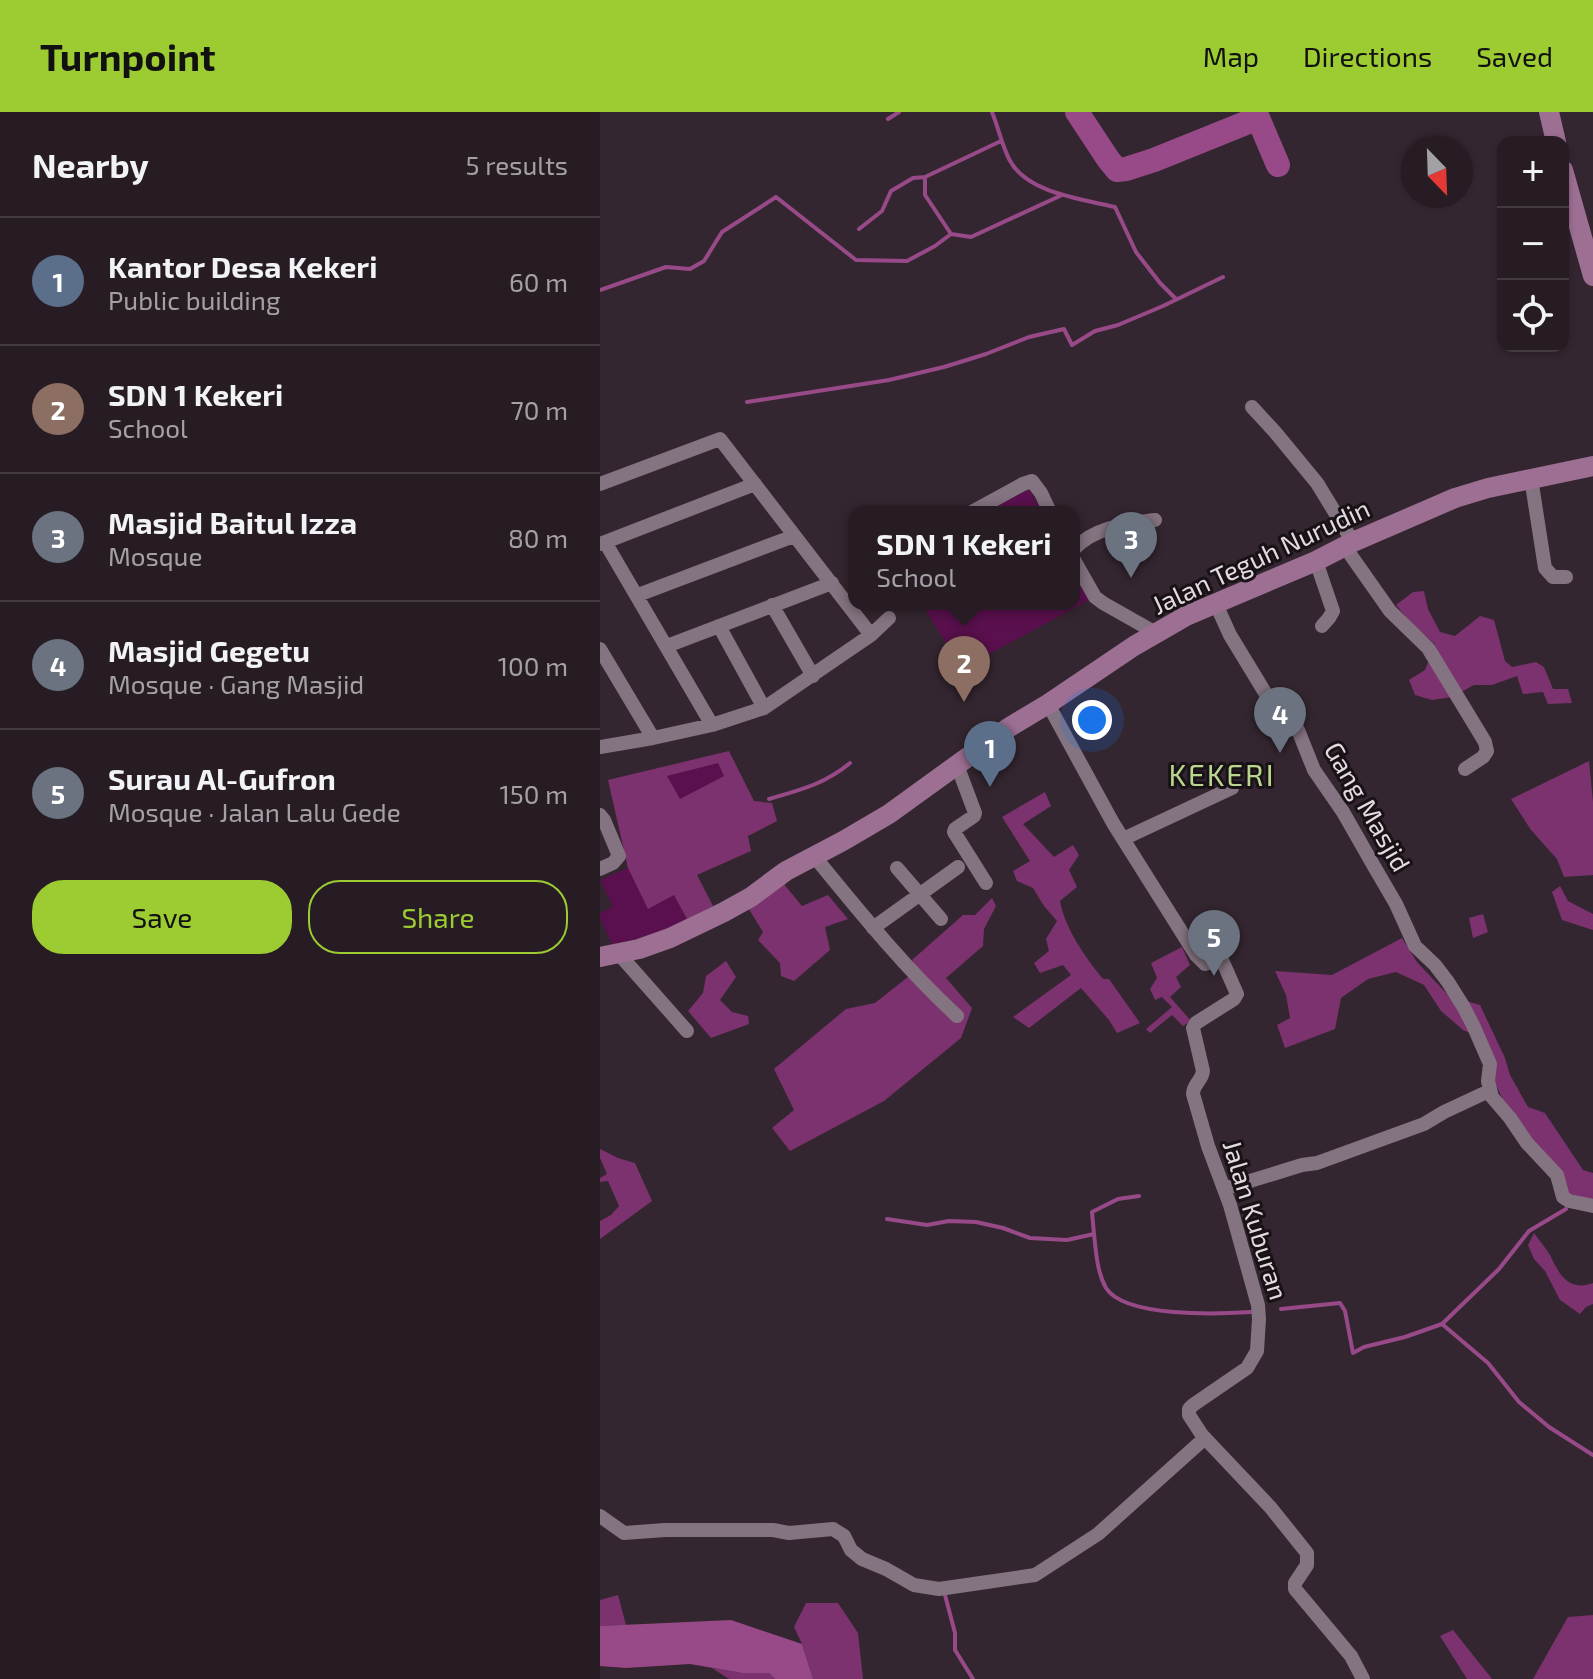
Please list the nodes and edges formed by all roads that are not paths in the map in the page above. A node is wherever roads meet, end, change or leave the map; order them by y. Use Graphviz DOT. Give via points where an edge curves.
graph roads {
  1 [pos="1549,112"];
  2 [pos="1555,136"];
  3 [pos="1569,190"];
  4 [pos="1592,268"];
  5 [pos="1252,407"];
  6 [pos="1593,466"];
  7 [pos="1531,478"];
  8 [pos="600,484"];
  9 [pos="755,484"];
  10 [pos="983,506"];
  11 [pos="1047,506"];
  12 [pos="1155,520"];
  13 [pos="794,536"];
  14 [pos="1080,542"];
  15 [pos="603,543"];
  16 [pos="1349,545"];
  17 [pos="1316,561"];
  18 [pos="1080,571"];
  19 [pos="1566,577"];
  20 [pos="832,583"];
  21 [pos="638,595"];
  22 [pos="1215,602"];
  23 [pos="848,604"];
  24 [pos="772,605"];
  25 [pos="852,610"];
  26 [pos="889,618"];
  27 [pos="719,626"];
  28 [pos="1322,626"];
  29 [pos="1156,633"];
  30 [pos="871,635"];
  31 [pos="667,646"];
  32 [pos="600,649"];
  33 [pos="813,676"];
  34 [pos="1048,704"];
  35 [pos="764,708"];
  36 [pos="712,725"];
  37 [pos="653,738"];
  38 [pos="600,747"];
  39 [pos="957,765"];
  40 [pos="1465,769"];
  41 [pos="1232,788"];
  42 [pos="600,815"];
  43 [pos="1123,839"];
  44 [pos="814,856"];
  45 [pos="958,867"];
  46 [pos="897,868"];
  47 [pos="600,869"];
  48 [pos="986,883"];
  49 [pos="920,895"];
  50 [pos="941,919"];
  51 [pos="873,928"];
  52 [pos="610,955"];
  53 [pos="957,1016"];
  54 [pos="687,1031"];
  55 [pos="1489,1091"];
  56 [pos="1224,1189"];
  57 [pos="1593,1206"];
  58 [pos="1205,1438"];
  59 [pos="600,1516"];
  60 [pos="1363,1679"];
  1 -- 2 [label="street"];
  3 -- 4 [label="street"];
  5 -- 16 [label="street" via="1317,483"];
  6 -- 7 [label="street, Jalan Teguh Nurudin"];
  7 -- 16 [label="street, Jalan Teguh Nurudin" via="1455,498"];
  7 -- 19 [label="street" via="1545,568 1553,577"];
  8 -- 9 [label="street" via="720,439"];
  9 -- 13 [label="street"];
  9 -- 15 [label="street"];
  10 -- 11 [label="street" via="1032,481"];
  12 -- 14 [label="street" via="1106,529"];
  13 -- 20 [label="street"];
  13 -- 21 [label="street"];
  15 -- 21 [label="street"];
  16 -- 17 [label="street, Jalan Teguh Nurudin"];
  16 -- 40 [label="street" via="1390,611 1428,648 1485,742 1483,757"];
  17 -- 22 [label="street, Jalan Teguh Nurudin"];
  17 -- 28 [label="street" via="1333,611"];
  18 -- 29 [label="street" via="1095,597"];
  20 -- 23 [label="street"];
  20 -- 24 [label="street"];
  21 -- 31 [label="street"];
  22 -- 29 [label="street, Jalan Teguh Nurudin"];
  22 -- 55 [label="street, Gang Masjid" via="1277,712 1296,725 1314,770 1343,812 1415,946 1448,982 1473,1025 1490,1064"];
  24 -- 27 [label="street"];
  24 -- 33 [label="street"];
  25 -- 30 [label="street"];
  26 -- 30 [label="street"];
  27 -- 31 [label="street"];
  27 -- 35 [label="street"];
  29 -- 34 [label="street, Jalan Teguh Nurudin"];
  30 -- 33 [label="street"];
  31 -- 36 [label="street"];
  32 -- 37 [label="street"];
  33 -- 35 [label="street"];
  34 -- 39 [label="street, Jalan Teguh Nurudin"];
  34 -- 43 [label="street"];
  35 -- 36 [label="street"];
  36 -- 37 [label="street"];
  37 -- 38 [label="street"];
  39 -- 44 [label="street, Jalan Teguh Nurudin" via="889,814"];
  39 -- 48 [label="street" via="975,813 954,832"];
  41 -- 43 [label="street"];
  42 -- 47 [label="street" via="619,856"];
  43 -- 56 [label="street, Jalan Kuburan" via="1196,955 1205,964 1222,960 1235,987 1237,996 1192,1030 1203,1071 1193,1097"];
  44 -- 51 [label="street"];
  44 -- 52 [label="street, Jalan Teguh Nurudin" via="697,926"];
  45 -- 49 [label="street"];
  46 -- 49 [label="street"];
  49 -- 50 [label="street"];
  49 -- 51 [label="street"];
  51 -- 53 [label="street"];
  52 -- 54 [label="street"];
  55 -- 56 [label="street" via="1409,1130"];
  55 -- 57 [label="street" via="1557,1175 1563,1197"];
  56 -- 58 [label="street, Jalan Kuburan" via="1258,1305 1259,1344 1247,1368 1190,1408 1190,1418"];
  58 -- 59 [label="street" via="1098,1534 1035,1575 939,1589 914,1585 862,1559 833,1529 624,1533"];
  58 -- 60 [label="street, Jalan Kuburan" via="1307,1553 1295,1589 1351,1656"];
}
